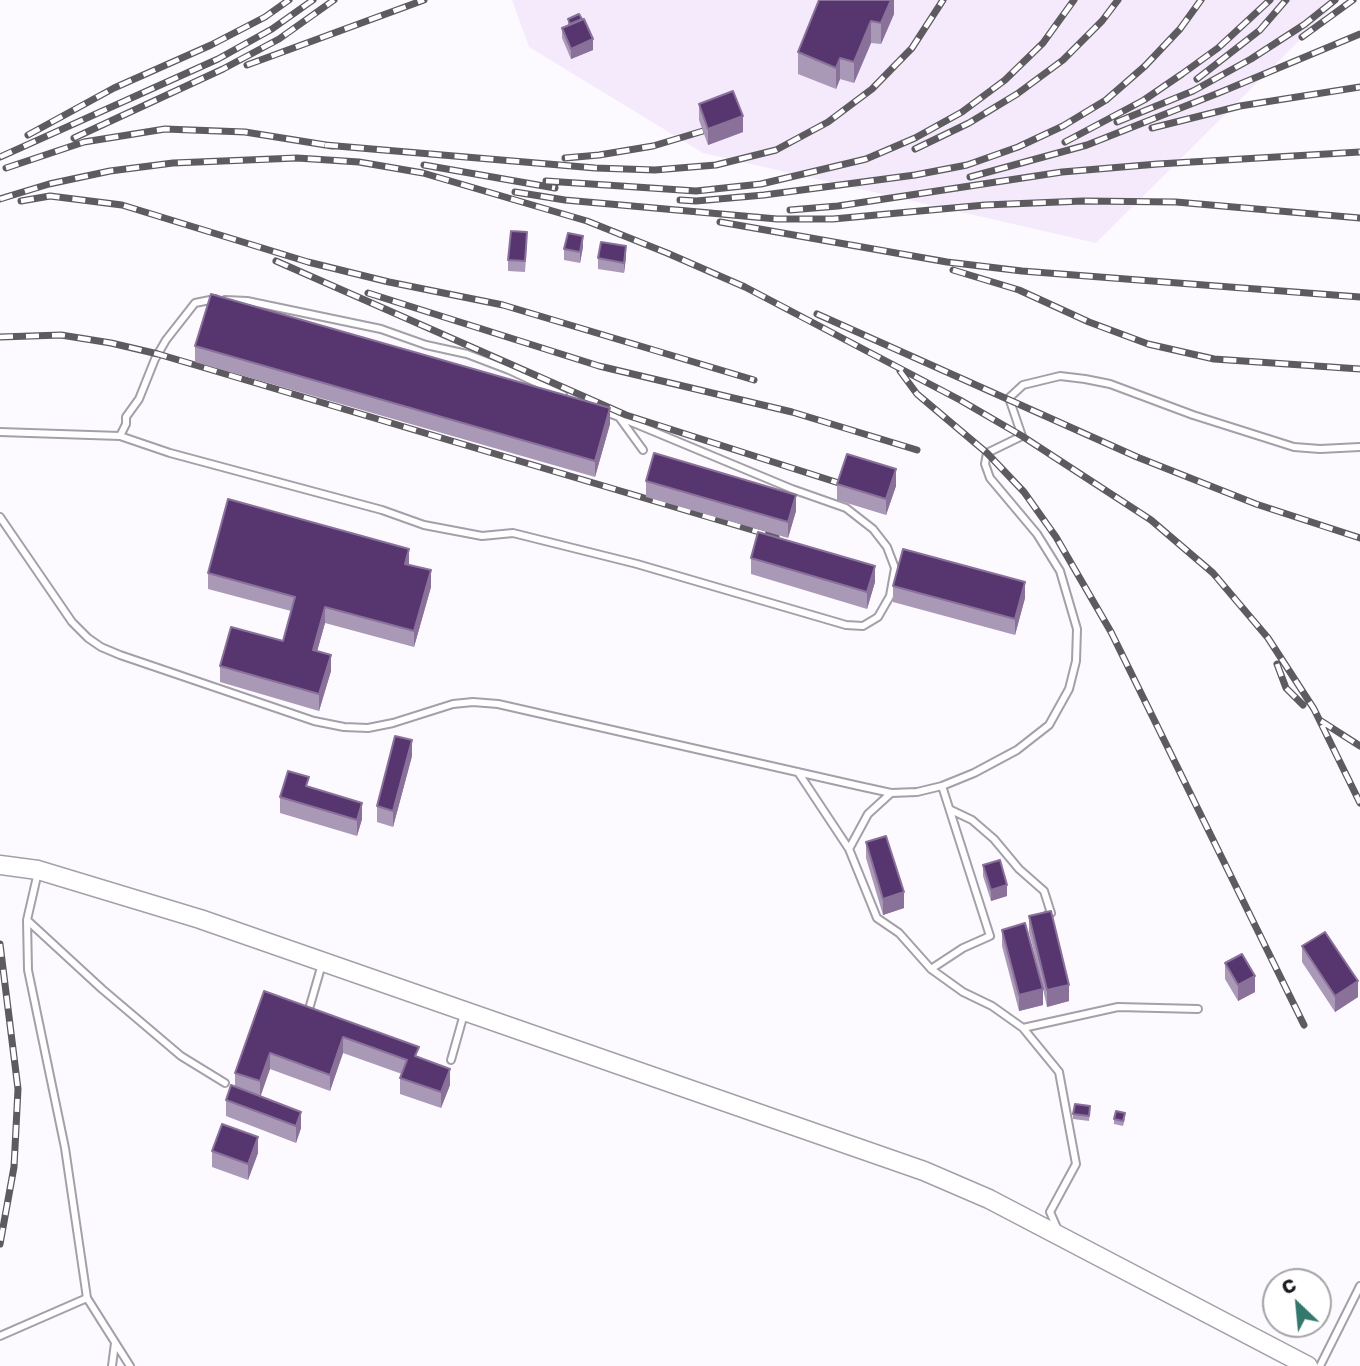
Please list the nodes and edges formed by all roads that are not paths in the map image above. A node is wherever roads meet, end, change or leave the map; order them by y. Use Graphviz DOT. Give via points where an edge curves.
graph roads {
  1 [pos="570,399"];
  2 [pos="595,408"];
  3 [pos="619,417"];
  4 [pos="0,432"];
  5 [pos="120,436"];
  6 [pos="1360,447"];
  7 [pos="643,450"];
  8 [pos="0,517"];
  9 [pos="798,772"];
  10 [pos="942,786"];
  11 [pos="891,793"];
  12 [pos="951,810"];
  13 [pos="849,849"];
  14 [pos="0,865"];
  15 [pos="38,870"];
  16 [pos="1040,919"];
  17 [pos="27,920"];
  18 [pos="1002,933"];
  19 [pos="990,936"];
  20 [pos="322,962"];
  21 [pos="931,969"];
  22 [pos="309,1009"];
  23 [pos="1198,1009"];
  24 [pos="464,1012"];
  25 [pos="1023,1028"];
  26 [pos="451,1060"];
  27 [pos="225,1083"];
  28 [pos="1061,1237"];
  29 [pos="1360,1286"];
  30 [pos="87,1298"];
  31 [pos="0,1336"];
  32 [pos="115,1343"];
  33 [pos="112,1366"];
  34 [pos="130,1366"];
  35 [pos="1308,1366"];
  36 [pos="1320,1366"];
  1 -- 5 [label="lane" via="467,354 381,329 247,301 211,299 195,303 166,340 139,399 125,417"];
  2 -- 3 [label="lane"];
  3 -- 5 [label="lane" via="846,508 873,529 895,568 890,596 878,618 863,626 846,625 513,533 482,536 425,524"];
  3 -- 7 [label="lane"];
  4 -- 5 [label="lane"];
  6 -- 10 [label="lane" via="1294,447 1085,379 1060,376 1023,385 1009,398 1022,436 987,453 985,464 990,478 1037,534 1060,571 1077,629 1076,661 1069,689 1049,725 1017,750"];
  8 -- 9 [label="lane" via="72,622 95,642 120,655 314,721 368,727 453,704 498,704"];
  9 -- 11 [label="lane"];
  9 -- 13 [label="lane"];
  10 -- 11 [label="lane"];
  10 -- 12 [label="lane"];
  11 -- 13 [label="lane" via="868,814"];
  12 -- 16 [label="lane" via="994,839 1044,891 1051,913"];
  12 -- 19 [label="lane"];
  13 -- 21 [label="lane" via="877,918 899,933"];
  14 -- 15 [label="main road"];
  15 -- 17 [label="lane"];
  15 -- 20 [label="main road"];
  17 -- 27 [label="lane" via="181,1056"];
  17 -- 30 [label="lane" via="28,970 65,1149"];
  18 -- 19 [label="lane"];
  19 -- 21 [label="lane"];
  20 -- 22 [label="lane"];
  20 -- 24 [label="main road"];
  21 -- 25 [label="lane"];
  23 -- 25 [label="lane" via="1118,1007"];
  24 -- 26 [label="lane"];
  24 -- 28 [label="main road" via="924,1171"];
  25 -- 28 [label="lane" via="1059,1072 1076,1164 1050,1212"];
  28 -- 35 [label="main road"];
  29 -- 36 [label="lane"];
  30 -- 31 [label="lane"];
  30 -- 32 [label="lane"];
  32 -- 33 [label="lane"];
  32 -- 34 [label="lane"];
}
